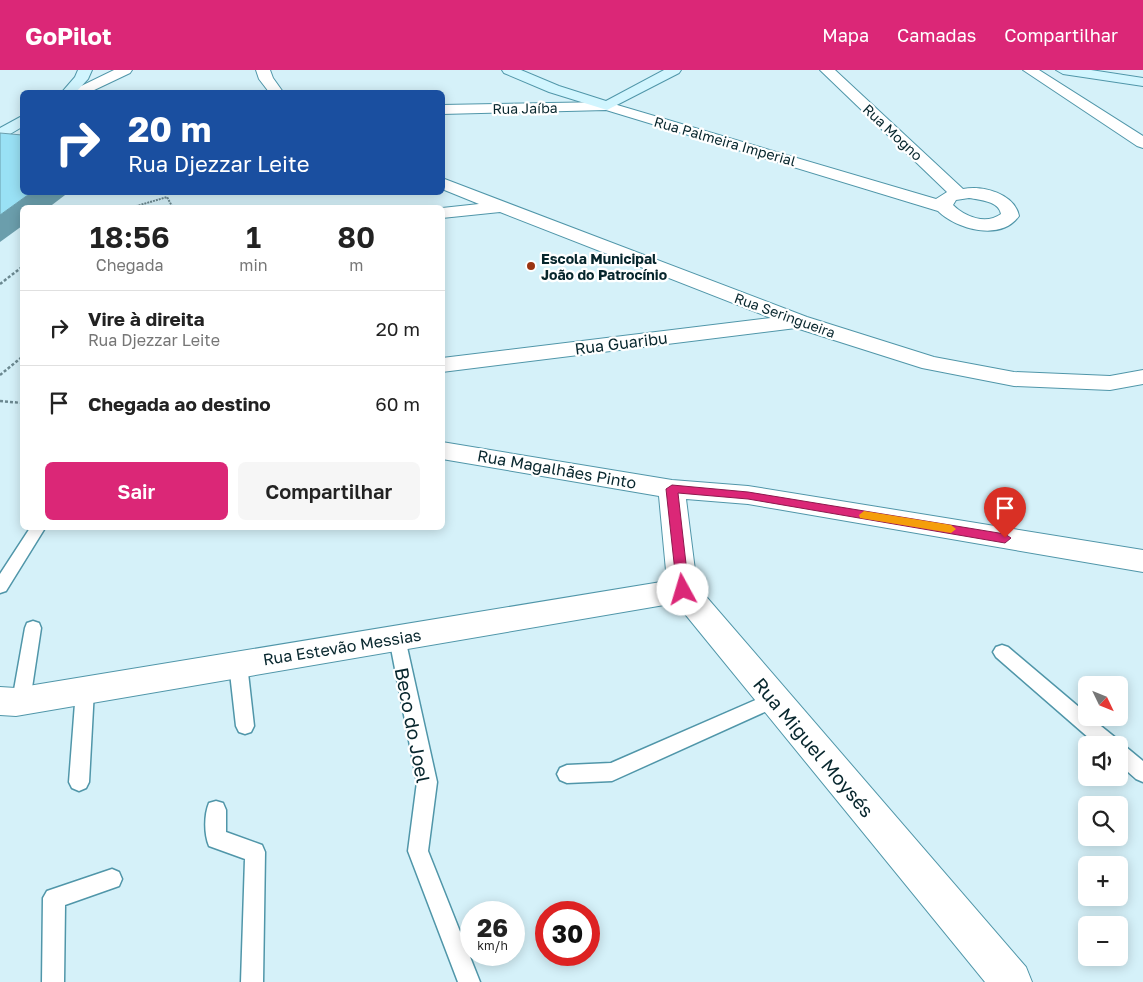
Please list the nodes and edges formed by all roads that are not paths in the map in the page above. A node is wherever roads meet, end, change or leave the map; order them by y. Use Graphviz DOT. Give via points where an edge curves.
graph roads {
  1 [pos="85,70"];
  2 [pos="125,70"];
  3 [pos="263,70"];
  4 [pos="509,70"];
  5 [pos="674,70"];
  6 [pos="827,70"];
  7 [pos="1030,70"];
  8 [pos="1063,70"];
  9 [pos="1143,82"];
  10 [pos="71,90"];
  11 [pos="84,90"];
  12 [pos="274,90"];
  13 [pos="607,106"];
  14 [pos="445,110"];
  15 [pos="20,123"];
  16 [pos="0,135"];
  17 [pos="1143,143"];
  18 [pos="445,184"];
  19 [pos="959,194"];
  20 [pos="506,207"];
  21 [pos="944,207"];
  22 [pos="445,213"];
  23 [pos="799,322"];
  24 [pos="445,365"];
  25 [pos="1143,377"];
  26 [pos="445,451"];
  27 [pos="672,489"];
  28 [pos="36,530"];
  29 [pos="1143,561"];
  30 [pos="0,587"];
  31 [pos="683,590"];
  32 [pos="33,628"];
  33 [pos="397,638"];
  34 [pos="1002,652"];
  35 [pos="238,664"];
  36 [pos="85,690"];
  37 [pos="774,700"];
  38 [pos="10,701"];
  39 [pos="245,726"];
  40 [pos="1100,736"];
  41 [pos="1128,760"];
  42 [pos="567,774"];
  43 [pos="1143,774"];
  44 [pos="79,782"];
  45 [pos="216,810"];
  46 [pos="112,879"];
  47 [pos="54,982"];
  48 [pos="252,982"];
  49 [pos="469,982"];
  50 [pos="1011,982"];
  1 -- 10 [label="street"];
  2 -- 11 [label="street"];
  3 -- 12 [label="street"];
  4 -- 13 [label="street, Rua Palmeira Imperial"];
  5 -- 13 [label="street"];
  6 -- 19 [label="street, Rua Mogno"];
  7 -- 17 [label="street"];
  8 -- 9 [label="street"];
  13 -- 14 [label="street, Rua Jaíba"];
  13 -- 21 [label="street, Rua Palmeira Imperial"];
  15 -- 16 [label="street"];
  18 -- 20 [label="street, Rua Seringueira"];
  19 -- 21 [label="street" via="946,198"];
  19 -- 21 [label="street, Rua Palmeira Imperial" via="980,194 1000,201 1010,211 1010,216 998,223 977,223 955,217"];
  20 -- 22 [label="street"];
  20 -- 23 [label="street, Rua Seringueira"];
  23 -- 24 [label="street, Rua Guaribu"];
  23 -- 25 [label="street, Rua Seringueira" via="930,363 1014,378 1110,383"];
  26 -- 27 [label="street, Rua Magalhães Pinto"];
  27 -- 29 [label="street, Rua Magalhães Pinto" via="748,496"];
  27 -- 31 [label="street"];
  28 -- 30 [label="lane"];
  31 -- 33 [label="street, Rua Estevão Messias"];
  31 -- 37 [label="street, Rua Miguel Moysés"];
  32 -- 38 [label="lane"];
  33 -- 35 [label="street, Rua Estevão Messias"];
  33 -- 49 [label="lane, Beco do Joel" via="427,782 418,851"];
  34 -- 40 [label="lane"];
  35 -- 36 [label="street, Rua Estevão Messias"];
  35 -- 39 [label="lane"];
  36 -- 38 [label="street, Rua Estevão Messias"];
  36 -- 44 [label="lane"];
  37 -- 42 [label="lane" via="612,772"];
  37 -- 50 [label="street, Rua Miguel Moysés"];
  41 -- 43 [label="lane"];
  45 -- 48 [label="lane" via="216,839 255,852"];
  46 -- 47 [label="lane" via="54,898"];
}
